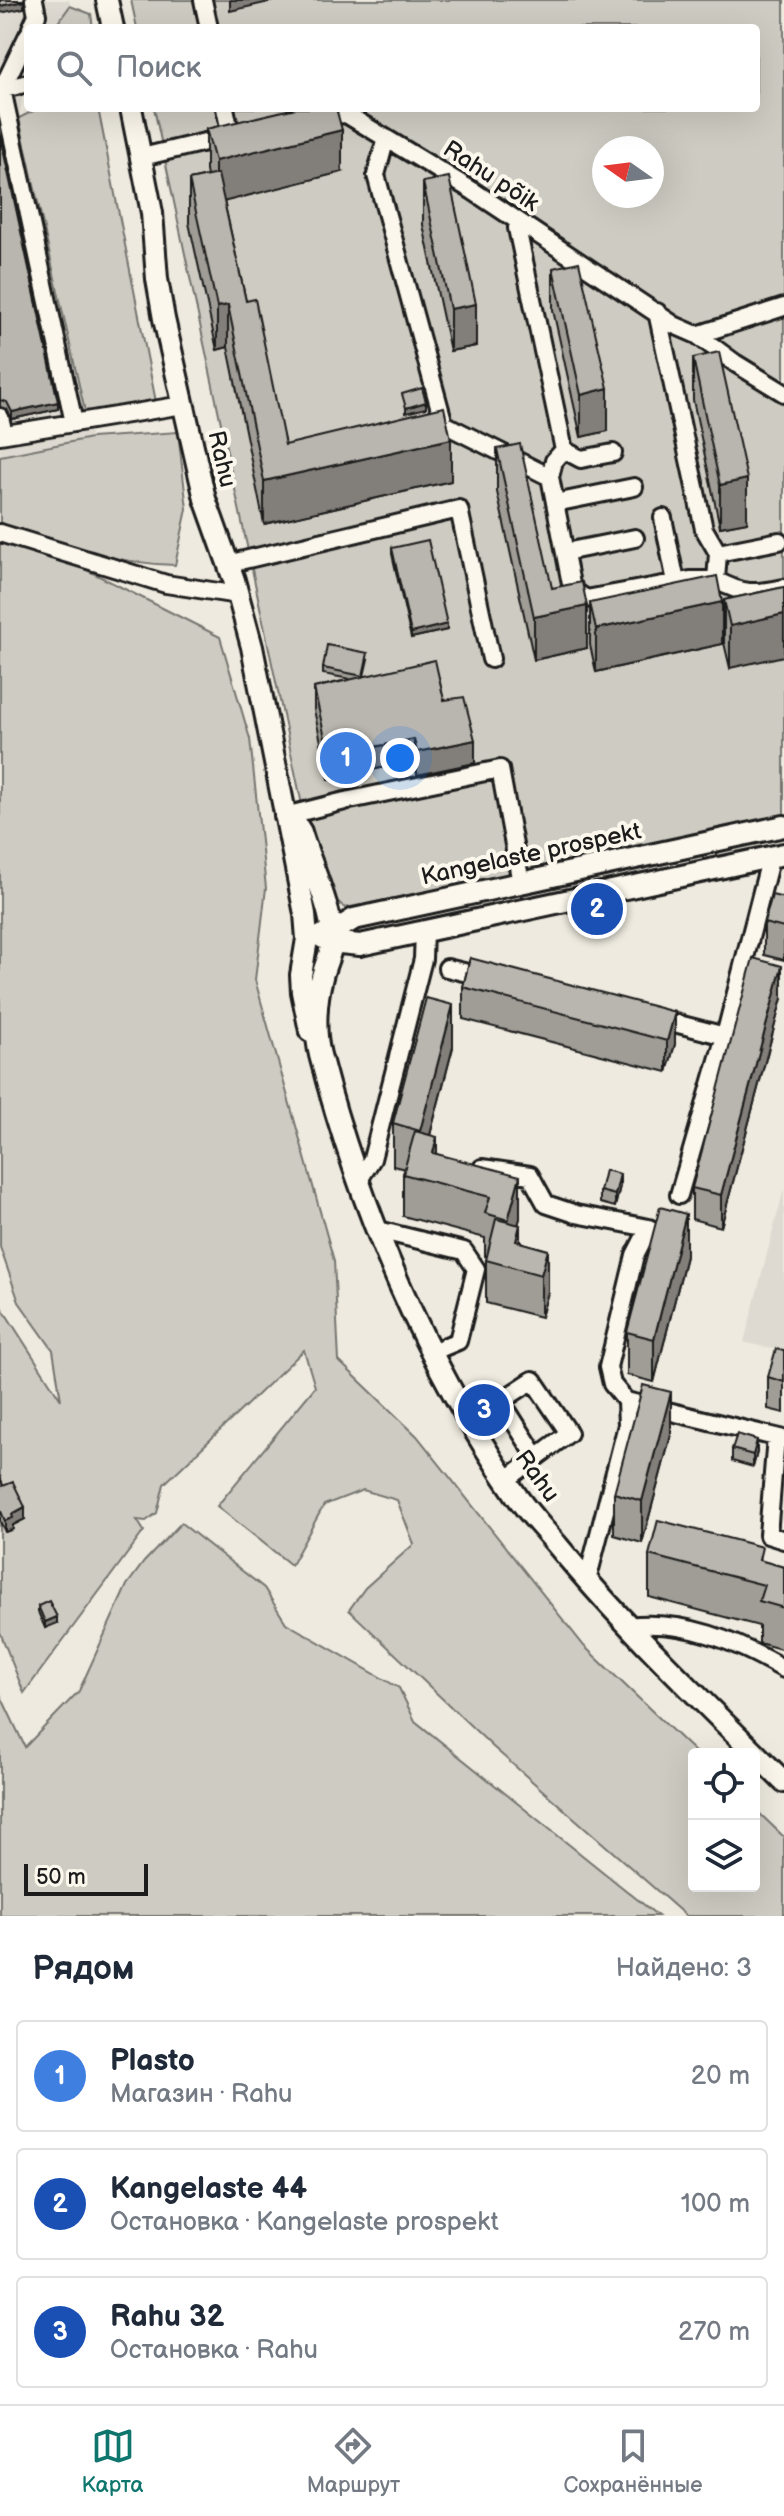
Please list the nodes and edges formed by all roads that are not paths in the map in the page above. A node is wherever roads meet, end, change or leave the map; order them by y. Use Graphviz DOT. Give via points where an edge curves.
graph roads {
  1 [pos="34,0"];
  2 [pos="107,0"];
  3 [pos="203,0"];
  4 [pos="33,24"];
  5 [pos="112,24"];
  6 [pos="208,24"];
  7 [pos="24,43"];
  8 [pos="24,83"];
  9 [pos="1,86"];
  10 [pos="132,112"];
  11 [pos="227,112"];
  12 [pos="303,120"];
  13 [pos="386,138"];
  14 [pos="142,157"];
  15 [pos="519,222"];
  16 [pos="784,307"];
  17 [pos="657,312"];
  18 [pos="697,335"];
  19 [pos="782,388"];
  20 [pos="183,405"];
  21 [pos="74,423"];
  22 [pos="444,424"];
  23 [pos="1,429"];
  24 [pos="418,430"];
  25 [pos="564,450"];
  26 [pos="613,453"];
  27 [pos="550,477"];
  28 [pos="634,487"];
  29 [pos="555,503"];
  30 [pos="663,518"];
  31 [pos="0,533"];
  32 [pos="635,538"];
  33 [pos="779,541"];
  34 [pos="565,552"];
  35 [pos="718,553"];
  36 [pos="227,564"];
  37 [pos="716,580"];
  38 [pos="676,582"];
  39 [pos="784,588"];
  40 [pos="238,595"];
  41 [pos="491,659"];
  42 [pos="285,816"];
  43 [pos="784,826"];
  44 [pos="778,855"];
  45 [pos="521,883"];
  46 [pos="325,902"];
  47 [pos="305,914"];
  48 [pos="354,919"];
  49 [pos="424,930"];
  50 [pos="330,936"];
  51 [pos="360,945"];
  52 [pos="304,961"];
  53 [pos="447,968"];
  54 [pos="501,981"];
  55 [pos="319,1000"];
  56 [pos="636,1014"];
  57 [pos="725,1036"];
  58 [pos="318,1045"];
  59 [pos="466,1165"];
  60 [pos="359,1180"];
  61 [pos="679,1195"];
  62 [pos="378,1230"];
  63 [pos="432,1352"];
  64 [pos="626,1401"];
  65 [pos="780,1438"];
  66 [pos="536,1456"];
  67 [pos="506,1480"];
  68 [pos="784,1540"];
  69 [pos="587,1581"];
  70 [pos="628,1626"];
  71 [pos="784,1669"];
  72 [pos="784,1782"];
  1 -- 4 [label="street"];
  2 -- 5 [label="main road"];
  3 -- 6 [label="street"];
  7 -- 9 [label="street"];
  8 -- 9 [label="street"];
  9 -- 21 [label="street"];
  10 -- 14 [label="main road, Rahu"];
  11 -- 14 [label="street" via="238,135"];
  12 -- 13 [label="street, Rahu põik" via="346,114"];
  13 -- 15 [label="street, Rahu põik"];
  13 -- 22 [label="street" via="376,175"];
  14 -- 20 [label="main road, Rahu" via="157,279"];
  15 -- 17 [label="street, Rahu põik"];
  15 -- 25 [label="street"];
  16 -- 18 [label="street"];
  17 -- 18 [label="street, Rahu põik"];
  17 -- 35 [label="street" via="704,529"];
  18 -- 19 [label="street, Rahu põik"];
  20 -- 21 [label="street"];
  20 -- 36 [label="main road, Rahu" via="212,526"];
  21 -- 23 [label="street"];
  22 -- 24 [label="street"];
  22 -- 27 [label="street"];
  25 -- 26 [label="street" via="581,459"];
  25 -- 27 [label="street"];
  27 -- 29 [label="street"];
  28 -- 29 [label="street"];
  29 -- 34 [label="street"];
  30 -- 38 [label="street"];
  31 -- 40 [label="street" via="166,584"];
  32 -- 34 [label="street"];
  33 -- 35 [label="street"];
  34 -- 38 [label="street" via="572,589 586,599"];
  35 -- 37 [label="street"];
  36 -- 40 [label="main road, Rahu"];
  36 -- 41 [label="street" via="459,509"];
  37 -- 38 [label="street"];
  37 -- 39 [label="street" via="738,592"];
  40 -- 42 [label="main road, Rahu"];
  42 -- 45 [label="street" via="500,769"];
  42 -- 46 [label="main road, Rahu" via="301,832"];
  42 -- 47 [label="main road, Rahu"];
  43 -- 45 [label="main road, Kangelaste prospekt"];
  44 -- 49 [label="main road"];
  44 -- 57 [label="street"];
  45 -- 48 [label="main road, Kangelaste prospekt"];
  46 -- 48 [label="main road"];
  46 -- 50 [label="main road, Rahu"];
  47 -- 50 [label="main road" via="311,926"];
  47 -- 52 [label="main road, Rahu"];
  48 -- 50 [label="main road, Kangelaste prospekt"];
  49 -- 51 [label="main road"];
  49 -- 60 [label="street" via="423,959 376,1145"];
  50 -- 51 [label="main road"];
  50 -- 52 [label="main road, Kangelaste prospekt"];
  50 -- 55 [label="main road, Rahu"];
  51 -- 55 [label="main road" via="339,963"];
  52 -- 58 [label="main road, Rahu" via="305,1014"];
  53 -- 54 [label="street"];
  55 -- 58 [label="main road, Rahu"];
  56 -- 57 [label="street"];
  57 -- 61 [label="street"];
  58 -- 60 [label="main road, Rahu"];
  59 -- 64 [label="street" via="530,1175 546,1204 649,1228 635,1255 608,1367 612,1384"];
  60 -- 62 [label="main road, Rahu"];
  62 -- 63 [label="main road, Rahu"];
  62 -- 63 [label="street" via="464,1251 476,1269 458,1341"];
  63 -- 67 [label="main road, Rahu"];
  64 -- 65 [label="street"];
  64 -- 69 [label="street" via="627,1425"];
  65 -- 68 [label="street" via="768,1535"];
  66 -- 66 [label="street" via="569,1433 533,1380 501,1401"];
  66 -- 67 [label="street"];
  67 -- 69 [label="main road, Rahu"];
  69 -- 70 [label="main road, Rahu"];
  70 -- 71 [label="street" via="672,1624 741,1644"];
  70 -- 72 [label="main road, Rahu"];
}
